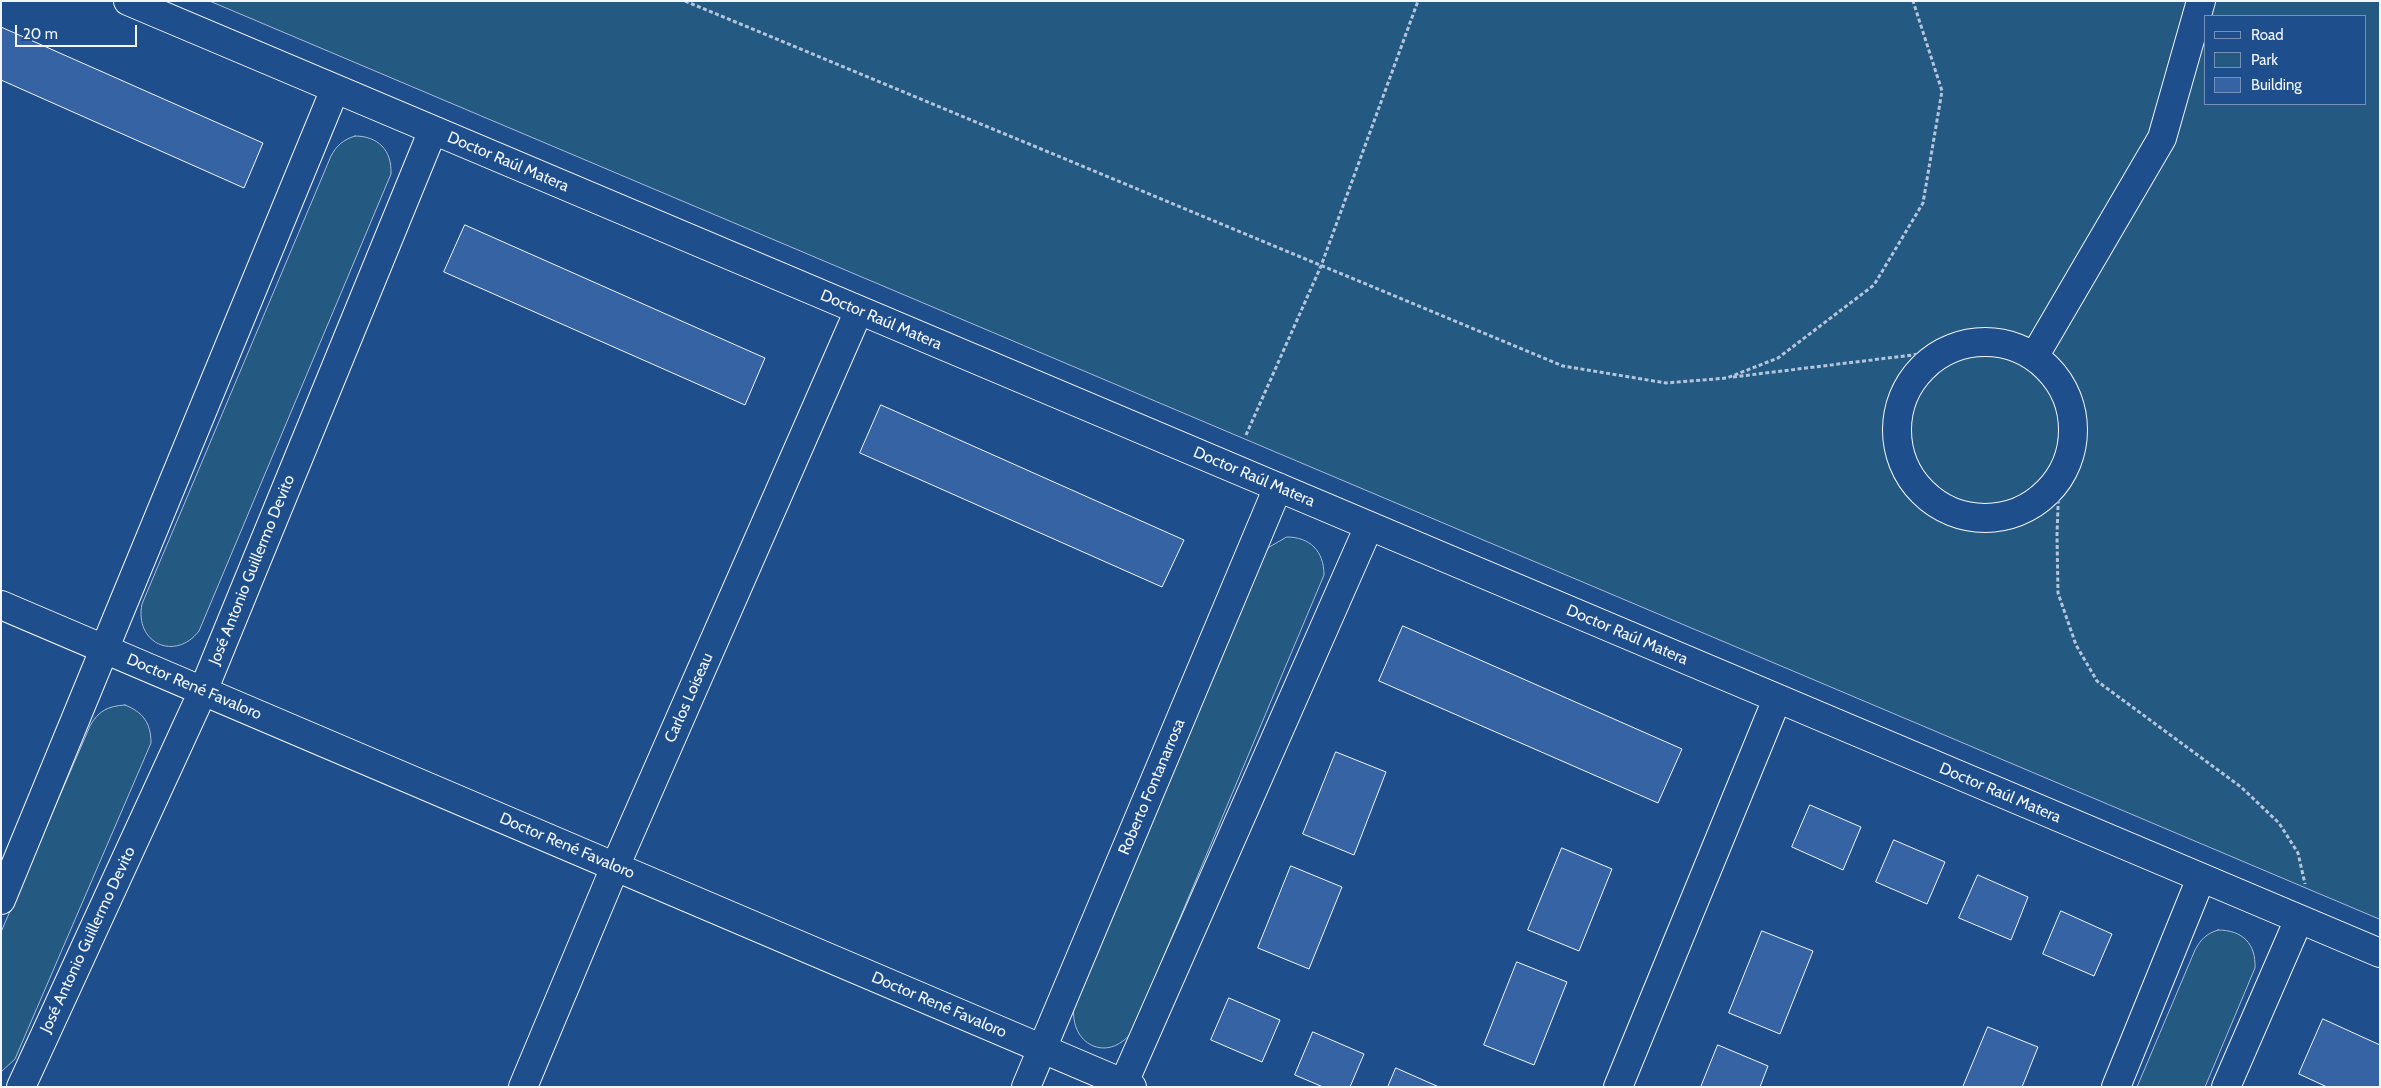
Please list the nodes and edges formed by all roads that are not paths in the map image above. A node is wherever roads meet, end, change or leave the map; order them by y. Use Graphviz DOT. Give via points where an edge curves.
graph roads {
  1 [pos="128,1"];
  2 [pos="2201,1"];
  3 [pos="335,89"];
  4 [pos="433,130"];
  5 [pos="859,310"];
  6 [pos="2034,357"];
  7 [pos="1278,487"];
  8 [pos="1369,526"];
  9 [pos="1,605"];
  10 [pos="104,649"];
  11 [pos="203,691"];
  12 [pos="1777,699"];
  13 [pos="615,866"];
  14 [pos="2201,878"];
  15 [pos="1,900"];
  16 [pos="2299,919"];
  17 [pos="2380,953"];
  18 [pos="1042,1049"];
  19 [pos="1126,1086"];
  20 [pos="21,1087"];
  21 [pos="524,1087"];
  22 [pos="1026,1087"];
  23 [pos="1618,1087"];
  24 [pos="2116,1087"];
  25 [pos="2226,1087"];
  1 -- 3 [label="street, Doctor Raúl Matera"];
  2 -- 6 [label="street" via="2162,138"];
  3 -- 4 [label="street, Doctor Raúl Matera"];
  3 -- 10 [label="street"];
  4 -- 5 [label="street, Doctor Raúl Matera"];
  4 -- 11 [label="street, José Antonio Guillermo Devito"];
  5 -- 7 [label="street, Doctor Raúl Matera"];
  5 -- 13 [label="street, Carlos Loiseau"];
  6 -- 6 [label="street" via="2013,346 1967,343 1945,351 1922,368 1905,392 1897,421 1898,450 1910,478 1930,499 1955,514 1984,519 2013,514 2039,501 2059,480 2071,454 2073,426 2068,400 2054,375"];
  7 -- 8 [label="street, Doctor Raúl Matera"];
  7 -- 18 [label="street, Roberto Fontanarrosa"];
  8 -- 12 [label="street, Doctor Raúl Matera"];
  8 -- 19 [label="street"];
  9 -- 10 [label="street, Doctor René Favaloro"];
  10 -- 11 [label="street, Doctor René Favaloro"];
  10 -- 15 [label="street"];
  11 -- 13 [label="street, Doctor René Favaloro"];
  11 -- 20 [label="street, José Antonio Guillermo Devito"];
  12 -- 14 [label="street, Doctor Raúl Matera"];
  12 -- 23 [label="street"];
  13 -- 18 [label="street, Doctor René Favaloro"];
  13 -- 21 [label="street, Carlos Loiseau"];
  14 -- 16 [label="street, Doctor Raúl Matera"];
  14 -- 24 [label="street"];
  16 -- 17 [label="street, Doctor Raúl Matera"];
  16 -- 25 [label="street"];
  18 -- 19 [label="street, Doctor René Favaloro"];
  18 -- 22 [label="street, Roberto Fontanarrosa"];
}
